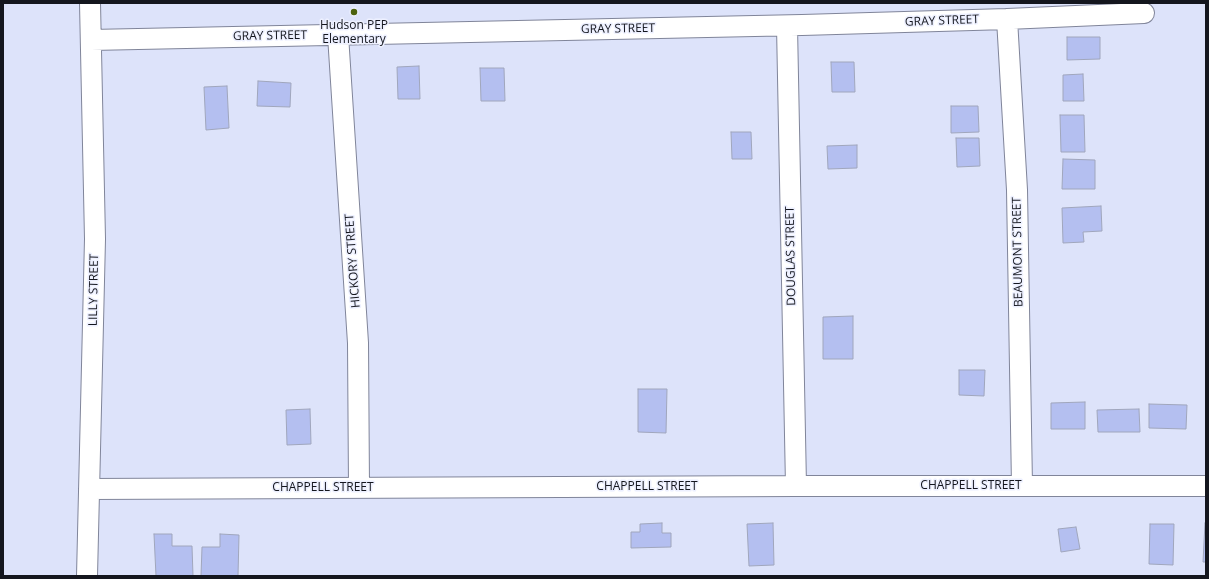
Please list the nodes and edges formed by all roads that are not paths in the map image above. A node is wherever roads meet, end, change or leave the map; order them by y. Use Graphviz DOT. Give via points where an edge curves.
graph roads {
  1 [pos="90,3"];
  2 [pos="1144,13"];
  3 [pos="1007,19"];
  4 [pos="787,26"];
  5 [pos="338,35"];
  6 [pos="91,40"];
  7 [pos="796,486"];
  8 [pos="1022,486"];
  9 [pos="1206,486"];
  10 [pos="359,488"];
  11 [pos="89,489"];
  12 [pos="87,576"];
  1 -- 6 [label="street, LILLY STREET"];
  2 -- 3 [label="street, GRAY STREET"];
  3 -- 4 [label="street, GRAY STREET"];
  3 -- 8 [label="street, BEAUMONT STREET" via="1017,190"];
  4 -- 5 [label="street, GRAY STREET"];
  4 -- 7 [label="street, DOUGLAS STREET"];
  5 -- 6 [label="street, GRAY STREET"];
  5 -- 10 [label="street, HICKORY STREET" via="358,343"];
  6 -- 11 [label="street, LILLY STREET" via="95,239"];
  7 -- 8 [label="street, CHAPPELL STREET"];
  7 -- 10 [label="street, CHAPPELL STREET"];
  8 -- 9 [label="street, CHAPPELL STREET"];
  10 -- 11 [label="street, CHAPPELL STREET"];
  11 -- 12 [label="street, LILLY STREET"];
}
